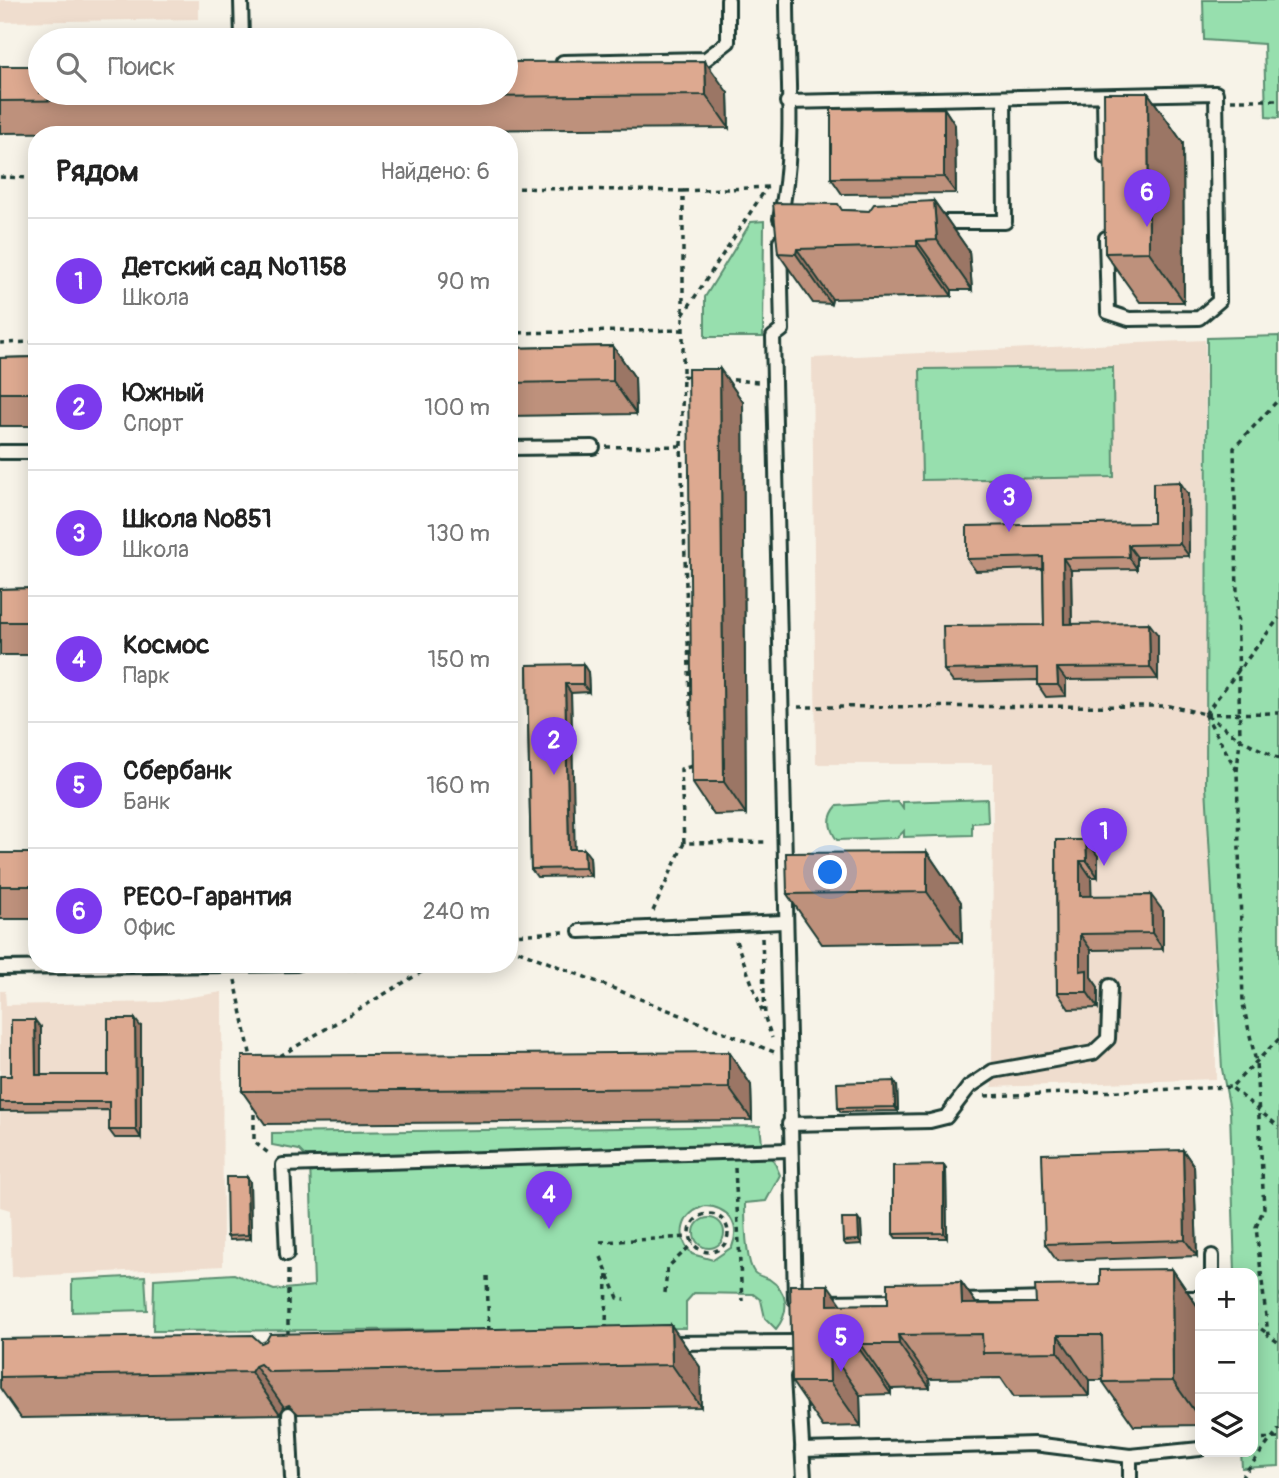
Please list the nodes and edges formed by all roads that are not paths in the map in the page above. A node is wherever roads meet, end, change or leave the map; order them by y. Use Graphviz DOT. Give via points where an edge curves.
graph roads {
  1 [pos="241,0"];
  2 [pos="728,0"];
  3 [pos="787,0"];
  4 [pos="242,28"];
  5 [pos="546,62"];
  6 [pos="1104,96"];
  7 [pos="1004,98"];
  8 [pos="788,102"];
  9 [pos="1105,177"];
  10 [pos="1106,218"];
  11 [pos="926,222"];
  12 [pos="593,447"];
  13 [pos="518,448"];
  14 [pos="0,452"];
  15 [pos="28,452"];
  16 [pos="784,922"];
  17 [pos="580,932"];
  18 [pos="0,968"];
  19 [pos="28,968"];
  20 [pos="1110,986"];
  21 [pos="789,1124"];
  22 [pos="789,1150"];
  23 [pos="287,1254"];
  24 [pos="1212,1256"];
  25 [pos="1212,1268"];
  26 [pos="1159,1298"];
  27 [pos="1195,1298"];
  28 [pos="1062,1299"];
  29 [pos="911,1301"];
  30 [pos="938,1301"];
  31 [pos="658,1343"];
  32 [pos="289,1414"];
  33 [pos="802,1450"];
  34 [pos="1195,1450"];
  35 [pos="1130,1456"];
  36 [pos="292,1478"];
  37 [pos="804,1478"];
  38 [pos="1130,1478"];
  1 -- 4 [label="lane"];
  2 -- 5 [label="lane" via="728,42 706,59"];
  3 -- 8 [label="lane"];
  6 -- 7 [label="lane"];
  6 -- 9 [label="lane"];
  6 -- 10 [label="lane" via="1216,93 1219,301 1199,318 1129,319 1108,312"];
  7 -- 8 [label="lane"];
  7 -- 11 [label="lane" via="1005,222"];
  8 -- 16 [label="lane" via="782,330 773,337"];
  12 -- 13 [label="lane"];
  14 -- 15 [label="lane"];
  16 -- 17 [label="lane"];
  16 -- 21 [label="lane"];
  18 -- 19 [label="lane"];
  20 -- 21 [label="lane" via="1108,1038 1093,1053 992,1071 969,1087 946,1118"];
  21 -- 22 [label="lane"];
  22 -- 23 [label="lane" via="283,1165"];
  22 -- 29 [label="lane" via="795,1306"];
  24 -- 25 [label="lane"];
  26 -- 27 [label="lane"];
  28 -- 30 [label="lane"];
  31 -- 33 [label="lane" via="796,1347"];
  32 -- 36 [label="lane"];
  33 -- 35 [label="lane" via="1034,1444"];
  33 -- 37 [label="lane"];
  34 -- 35 [label="lane"];
  35 -- 38 [label="lane"];
}
